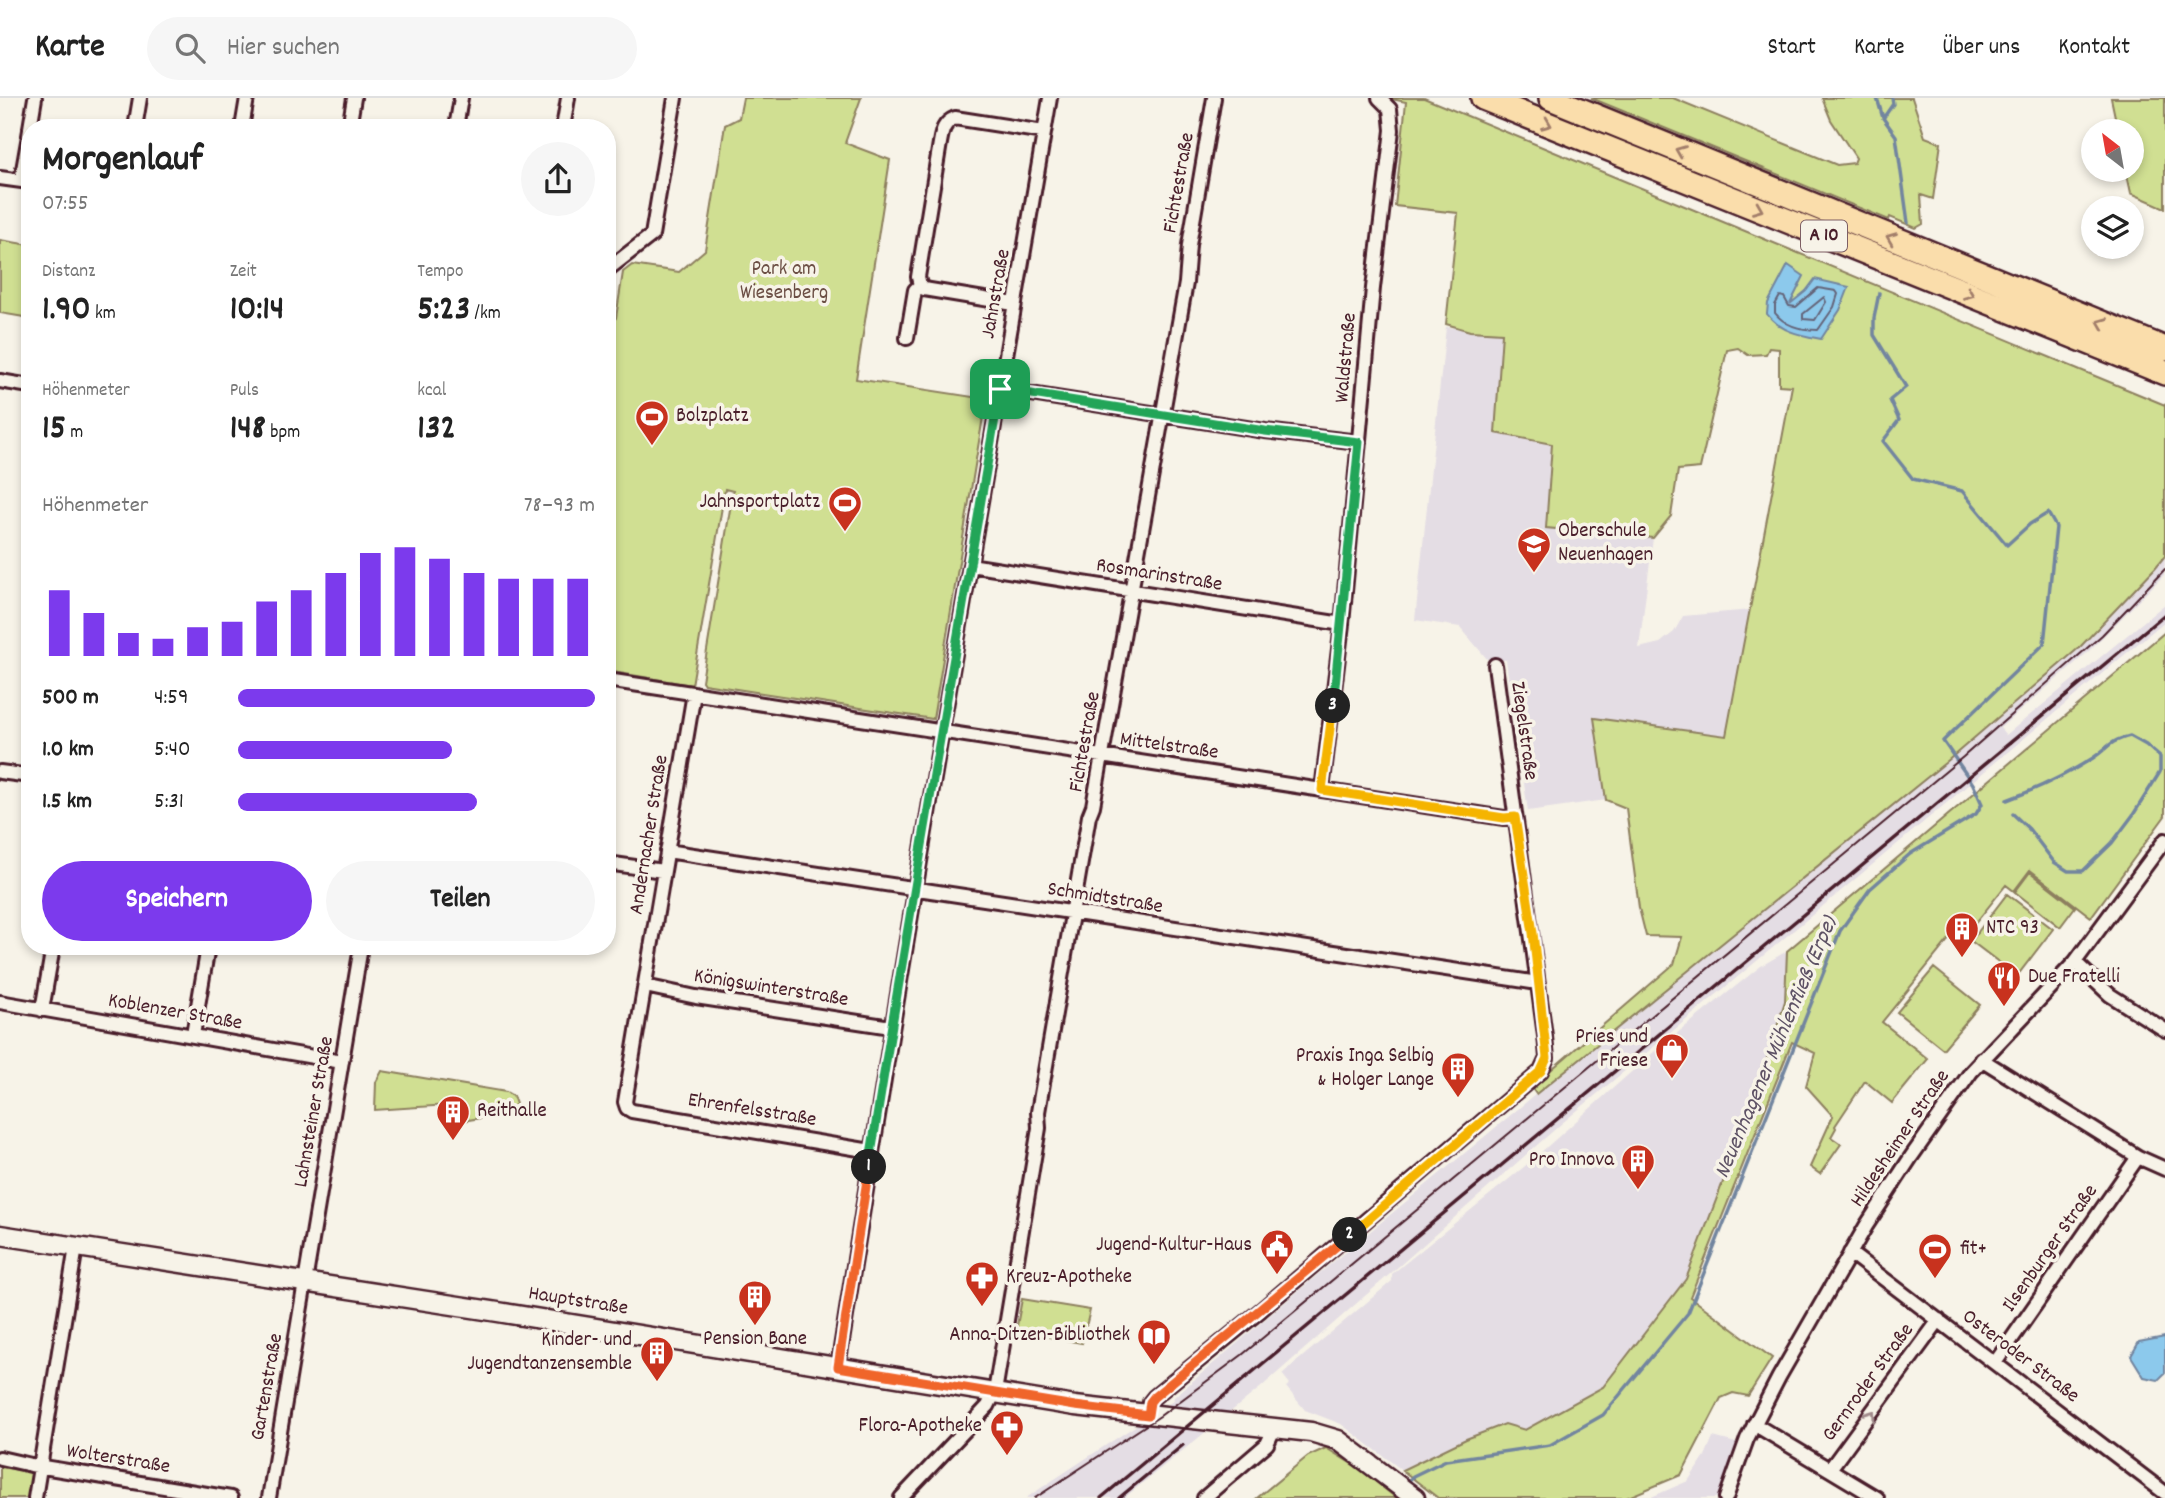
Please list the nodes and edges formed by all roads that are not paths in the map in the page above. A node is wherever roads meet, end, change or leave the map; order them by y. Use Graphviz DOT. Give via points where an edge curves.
graph roads {
  1 [pos="35,98"];
  2 [pos="140,98"];
  3 [pos="247,98"];
  4 [pos="354,98"];
  5 [pos="461,98"];
  6 [pos="568,98"];
  7 [pos="675,98"];
  8 [pos="1050,98"];
  9 [pos="1214,98"];
  10 [pos="1483,98"];
  11 [pos="1551,98"];
  12 [pos="1381,99"];
  13 [pos="32,119"];
  14 [pos="136,119"];
  15 [pos="244,119"];
  16 [pos="350,119"];
  17 [pos="458,119"];
  18 [pos="564,119"];
  19 [pos="1044,132"];
  20 [pos="0,177"];
  21 [pos="21,181"];
  22 [pos="616,263"];
  23 [pos="920,285"];
  24 [pos="1014,303"];
  25 [pos="907,338"];
  26 [pos="2165,349"];
  27 [pos="2165,373"];
  28 [pos="0,381"];
  29 [pos="21,384"];
  30 [pos="1000,389"];
  31 [pos="1163,415"];
  32 [pos="1359,442"];
  33 [pos="970,565"];
  34 [pos="1131,592"];
  35 [pos="1342,624"];
  36 [pos="1494,665"];
  37 [pos="616,681"];
  38 [pos="694,693"];
  39 [pos="943,731"];
  40 [pos="1103,757"];
  41 [pos="0,772"];
  42 [pos="21,775"];
  43 [pos="1322,790"];
  44 [pos="1515,817"];
  45 [pos="2165,840"];
  46 [pos="667,851"];
  47 [pos="616,864"];
  48 [pos="663,872"];
  49 [pos="914,890"];
  50 [pos="1072,914"];
  51 [pos="51,955"];
  52 [pos="207,955"];
  53 [pos="360,955"];
  54 [pos="2075,962"];
  55 [pos="1538,984"];
  56 [pos="645,986"];
  57 [pos="0,1002"];
  58 [pos="41,1010"];
  59 [pos="891,1027"];
  60 [pos="2165,1030"];
  61 [pos="193,1035"];
  62 [pos="1981,1059"];
  63 [pos="342,1062"];
  64 [pos="627,1108"];
  65 [pos="872,1151"];
  66 [pos="2138,1157"];
  67 [pos="2165,1169"];
  68 [pos="0,1235"];
  69 [pos="76,1247"];
  70 [pos="1850,1253"];
  71 [pos="305,1283"];
  72 [pos="1939,1320"];
  73 [pos="1995,1363"];
  74 [pos="838,1367"];
  75 [pos="995,1392"];
  76 [pos="1148,1415"];
  77 [pos="1754,1424"];
  78 [pos="1275,1427"];
  79 [pos="0,1458"];
  80 [pos="40,1467"];
  81 [pos="1830,1469"];
  82 [pos="2165,1493"];
  83 [pos="1414,1497"];
  84 [pos="35,1498"];
  85 [pos="231,1498"];
  86 [pos="269,1498"];
  87 [pos="901,1498"];
  88 [pos="1204,1498"];
  89 [pos="1726,1498"];
  90 [pos="1877,1498"];
  1 -- 13 [label="street"];
  2 -- 14 [label="street"];
  3 -- 15 [label="street"];
  4 -- 16 [label="street"];
  5 -- 17 [label="street"];
  6 -- 18 [label="street"];
  7 -- 22 [label="street" via="652,236"];
  8 -- 19 [label="street, Jahnstraße"];
  9 -- 31 [label="street, Fichtestraße"];
  10 -- 27 [label="highway, A 10, one-way"];
  26 -- 11 [label="highway, A 10, one-way"];
  12 -- 32 [label="street, Waldstraße" via="1390,109 1392,130"];
  19 -- 23 [label="street" via="955,118 947,121"];
  19 -- 24 [label="street, Jahnstraße"];
  20 -- 21 [label="street"];
  23 -- 24 [label="street"];
  23 -- 25 [label="street" via="915,290"];
  24 -- 30 [label="street, Jahnstraße"];
  28 -- 29 [label="street"];
  30 -- 31 [label="street"];
  30 -- 33 [label="street, Jahnstraße"];
  31 -- 32 [label="street"];
  31 -- 34 [label="street, Fichtestraße"];
  32 -- 35 [label="street, Waldstraße"];
  33 -- 34 [label="street, Rosmarinstraße"];
  33 -- 39 [label="street, Jahnstraße"];
  34 -- 35 [label="street, Rosmarinstraße"];
  34 -- 40 [label="street, Fichtestraße"];
  35 -- 43 [label="street, Waldstraße"];
  36 -- 44 [label="street, Ziegelstraße"];
  37 -- 38 [label="street, Mittelstraße"];
  38 -- 39 [label="street, Mittelstraße"];
  38 -- 46 [label="street, Andernacher Straße"];
  39 -- 40 [label="street, Mittelstraße"];
  39 -- 49 [label="street, Jahnstraße"];
  40 -- 43 [label="street, Mittelstraße"];
  40 -- 50 [label="street, Fichtestraße"];
  41 -- 42 [label="street"];
  43 -- 44 [label="street, Mittelstraße"];
  44 -- 55 [label="street, Ziegelstraße"];
  45 -- 54 [label="street, Hildesheimer Straße"];
  46 -- 48 [label="street, Andernacher Straße"];
  46 -- 49 [label="street, Schmidtstraße"];
  47 -- 48 [label="street"];
  48 -- 56 [label="street, Andernacher Straße"];
  49 -- 50 [label="street, Schmidtstraße"];
  49 -- 59 [label="street, Jahnstraße"];
  50 -- 55 [label="street, Schmidtstraße"];
  50 -- 75 [label="street, Fichtestraße"];
  51 -- 58 [label="street"];
  52 -- 61 [label="street"];
  53 -- 63 [label="street, Lahnsteiner Straße"];
  54 -- 60 [label="street" via="2110,995"];
  54 -- 62 [label="street, Hildesheimer Straße"];
  55 -- 76 [label="street, Ziegelstraße" via="1547,1058 1541,1071 1154,1397"];
  56 -- 59 [label="street, Königswinterstraße"];
  56 -- 64 [label="street, Andernacher Straße"];
  57 -- 58 [label="street, Koblenzer Straße"];
  58 -- 61 [label="street, Koblenzer Straße"];
  59 -- 65 [label="street, Jahnstraße"];
  61 -- 63 [label="street, Koblenzer Straße"];
  62 -- 66 [label="street"];
  62 -- 70 [label="street, Hildesheimer Straße"];
  63 -- 71 [label="street, Lahnsteiner Straße"];
  64 -- 65 [label="street, Ehrenfelsstraße"];
  65 -- 74 [label="street, Jahnstraße"];
  66 -- 67 [label="street"];
  66 -- 73 [label="street, Ilsenburger Straße"];
  68 -- 69 [label="main road, Hauptstraße"];
  69 -- 71 [label="main road, Hauptstraße"];
  69 -- 80 [label="street"];
  70 -- 72 [label="street, Osteroder Straße"];
  70 -- 77 [label="street, Hildesheimer Straße"];
  71 -- 74 [label="main road, Hauptstraße"];
  71 -- 86 [label="street, Gartenstraße"];
  72 -- 73 [label="street, Osteroder Straße"];
  81 -- 72 [label="street, Gernroder Straße, one-way"];
  73 -- 82 [label="street, Osteroder Straße"];
  74 -- 75 [label="main road, Hauptstraße"];
  75 -- 76 [label="main road, Hauptstraße"];
  75 -- 87 [label="street" via="988,1406"];
  76 -- 78 [label="main road, Hauptstraße"];
  77 -- 81 [label="street, Gernroder Straße"];
  77 -- 89 [label="street, Hildesheimer Straße"];
  78 -- 83 [label="main road, Hauptstraße" via="1338,1440"];
  78 -- 88 [label="street" via="1267,1444"];
  79 -- 80 [label="street, Wolterstraße"];
  80 -- 84 [label="street"];
  80 -- 85 [label="street, Wolterstraße"];
  81 -- 90 [label="street, Gernroder Straße"];
}
